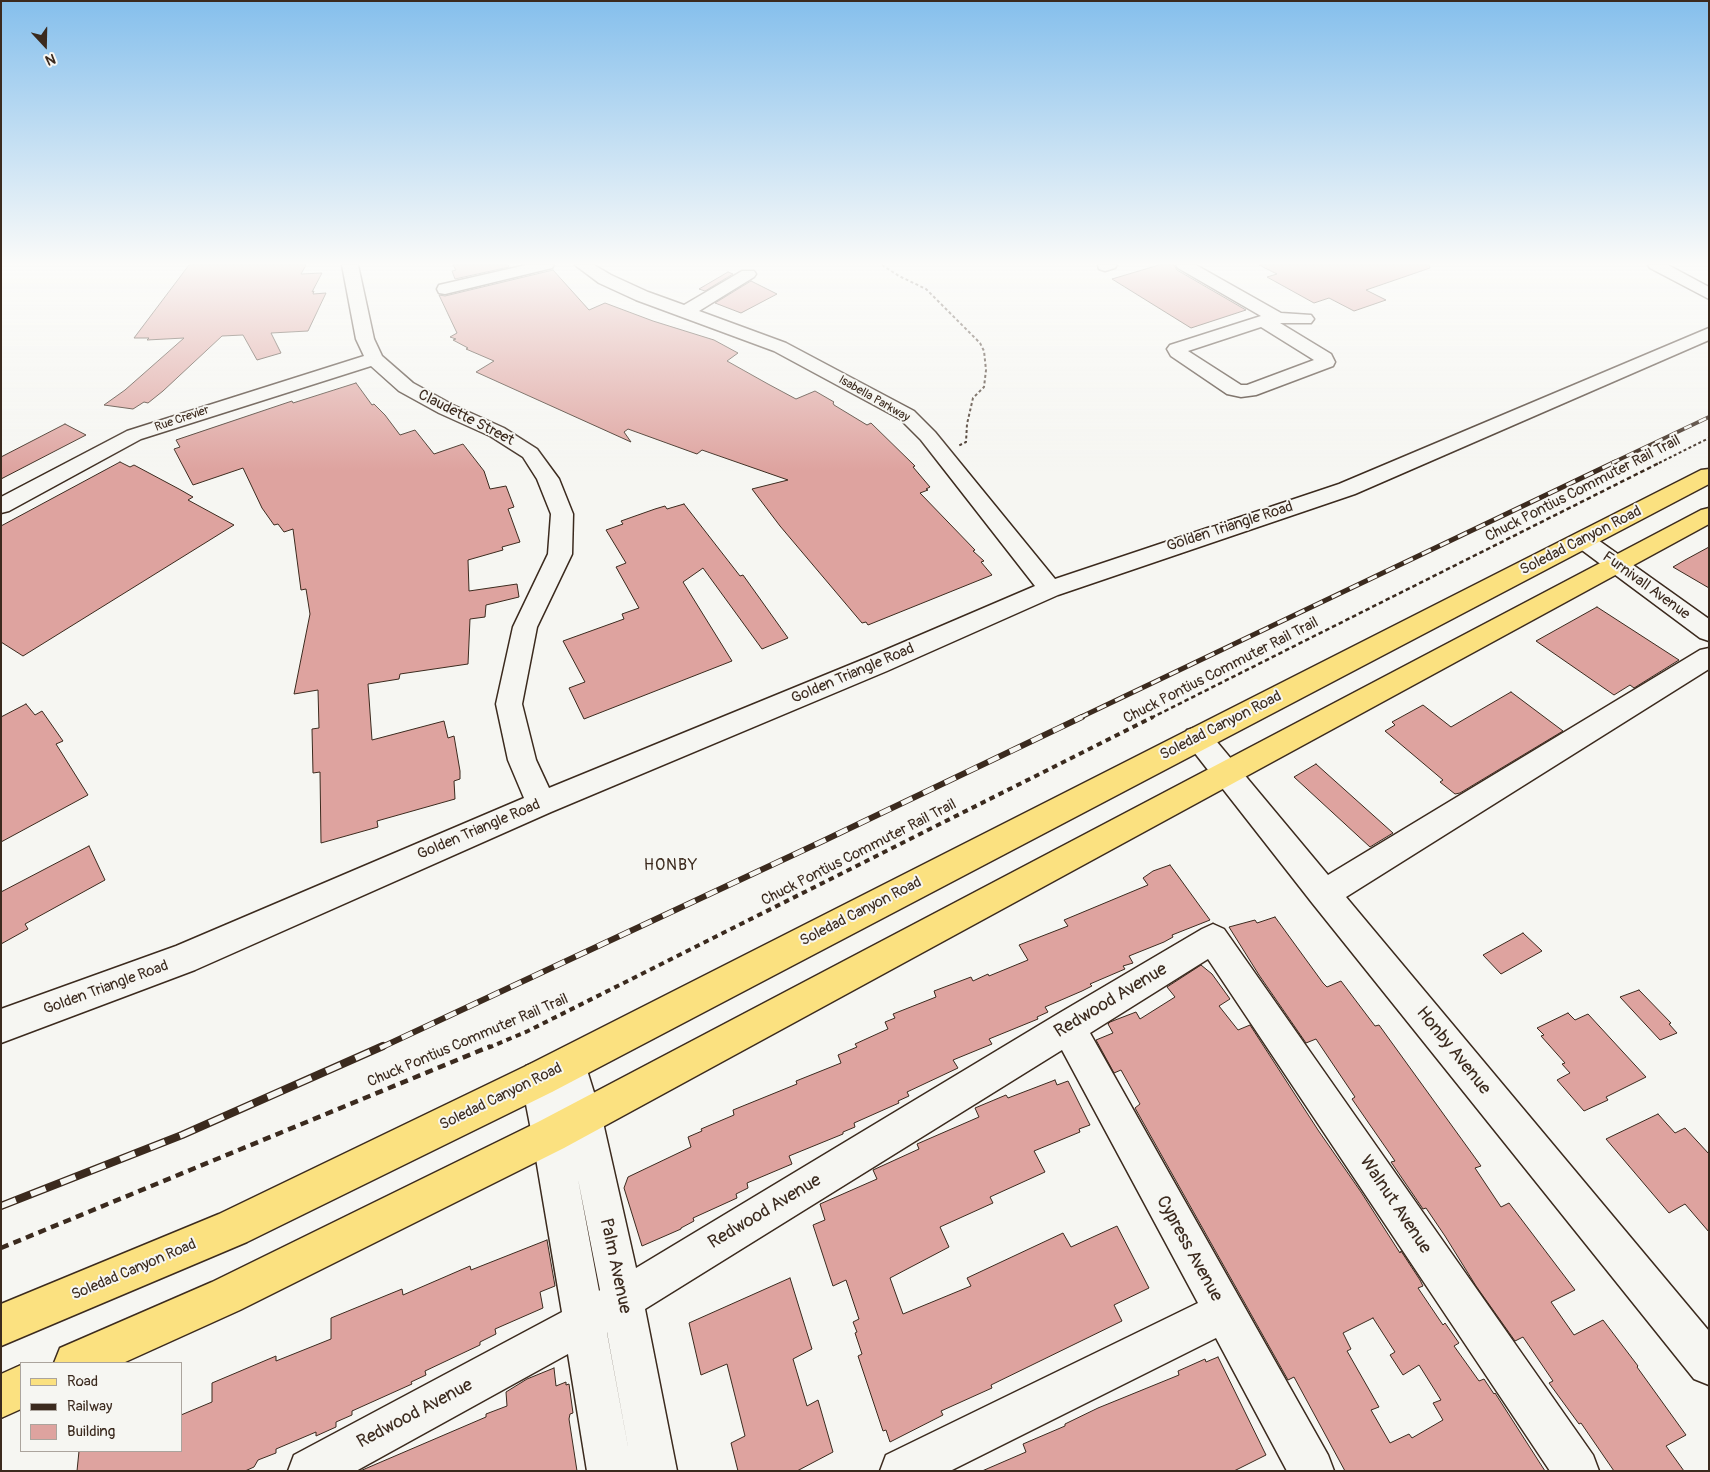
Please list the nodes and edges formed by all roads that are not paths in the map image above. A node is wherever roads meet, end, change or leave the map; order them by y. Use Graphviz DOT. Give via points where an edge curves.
graph roads {
  1 [pos="364,334"];
  2 [pos="747,334"];
  3 [pos="1221,334"];
  4 [pos="1289,334"];
  5 [pos="1707,334"];
  6 [pos="374,359"];
  7 [pos="1709,475"];
  8 [pos="1,506"];
  9 [pos="1709,515"];
  10 [pos="1582,540"];
  11 [pos="1617,564"];
  12 [pos="1050,589"];
  13 [pos="1709,632"];
  14 [pos="1709,657"];
  15 [pos="1197,738"];
  16 [pos="1227,774"];
  17 [pos="541,804"];
  18 [pos="1324,894"];
  19 [pos="1213,940"];
  20 [pos="1,1026"];
  21 [pos="1068,1027"];
  22 [pos="554,1071"];
  23 [pos="568,1126"];
  24 [pos="622,1299"];
  25 [pos="1224,1312"];
  26 [pos="584,1323"];
  27 [pos="1,1325"];
  28 [pos="77,1362"];
  29 [pos="1709,1364"];
  30 [pos="20,1387"];
  31 [pos="1,1396"];
  32 [pos="331,1465"];
  33 [pos="610,1471"];
  34 [pos="655,1471"];
  35 [pos="902,1471"];
  36 [pos="1312,1471"];
  37 [pos="1577,1471"];
  1 -- 6 [label="street, Claudette Street"];
  2 -- 12 [label="street, Isabella Parkway" via="780,347 907,415"];
  3 -- 4 [label="street" via="1176,349 1241,392 1249,392 1326,362"];
  5 -- 12 [label="street, Golden Triangle Road" via="1347,489"];
  6 -- 8 [label="street, Rue Crevier" via="134,435"];
  6 -- 17 [label="street, Claudette Street" via="406,387 497,432 530,454 548,479 562,514 560,554 525,627 509,704 522,760"];
  7 -- 10 [label="main road, Soledad Canyon Road"];
  9 -- 11 [label="main road"];
  10 -- 11 [label="street, Furnivall Avenue"];
  10 -- 15 [label="main road, Soledad Canyon Road"];
  11 -- 13 [label="street, Furnivall Avenue"];
  11 -- 16 [label="main road"];
  12 -- 17 [label="street, Golden Triangle Road"];
  14 -- 18 [label="street"];
  15 -- 16 [label="street, Honby Avenue"];
  15 -- 22 [label="main road, Soledad Canyon Road"];
  16 -- 18 [label="street, Honby Avenue"];
  16 -- 23 [label="main road"];
  17 -- 20 [label="street, Golden Triangle Road" via="183,959"];
  18 -- 29 [label="street, Honby Avenue"];
  19 -- 21 [label="street, Redwood Avenue"];
  19 -- 37 [label="street, Walnut Avenue"];
  21 -- 24 [label="street, Redwood Avenue"];
  21 -- 25 [label="street, Cypress Avenue"];
  22 -- 23 [label="street, Palm Avenue"];
  22 -- 27 [label="main road, Soledad Canyon Road" via="233,1228"];
  23 -- 24 [label="street, Palm Avenue"];
  23 -- 26 [label="street, Palm Avenue"];
  23 -- 28 [label="main road" via="235,1292"];
  24 -- 26 [label="street, Redwood Avenue"];
  24 -- 34 [label="street, Palm Avenue"];
  25 -- 35 [label="street"];
  25 -- 36 [label="street, Cypress Avenue"];
  26 -- 32 [label="street, Redwood Avenue"];
  26 -- 33 [label="street, Palm Avenue"];
  30 -- 31 [label="main road"];
}
